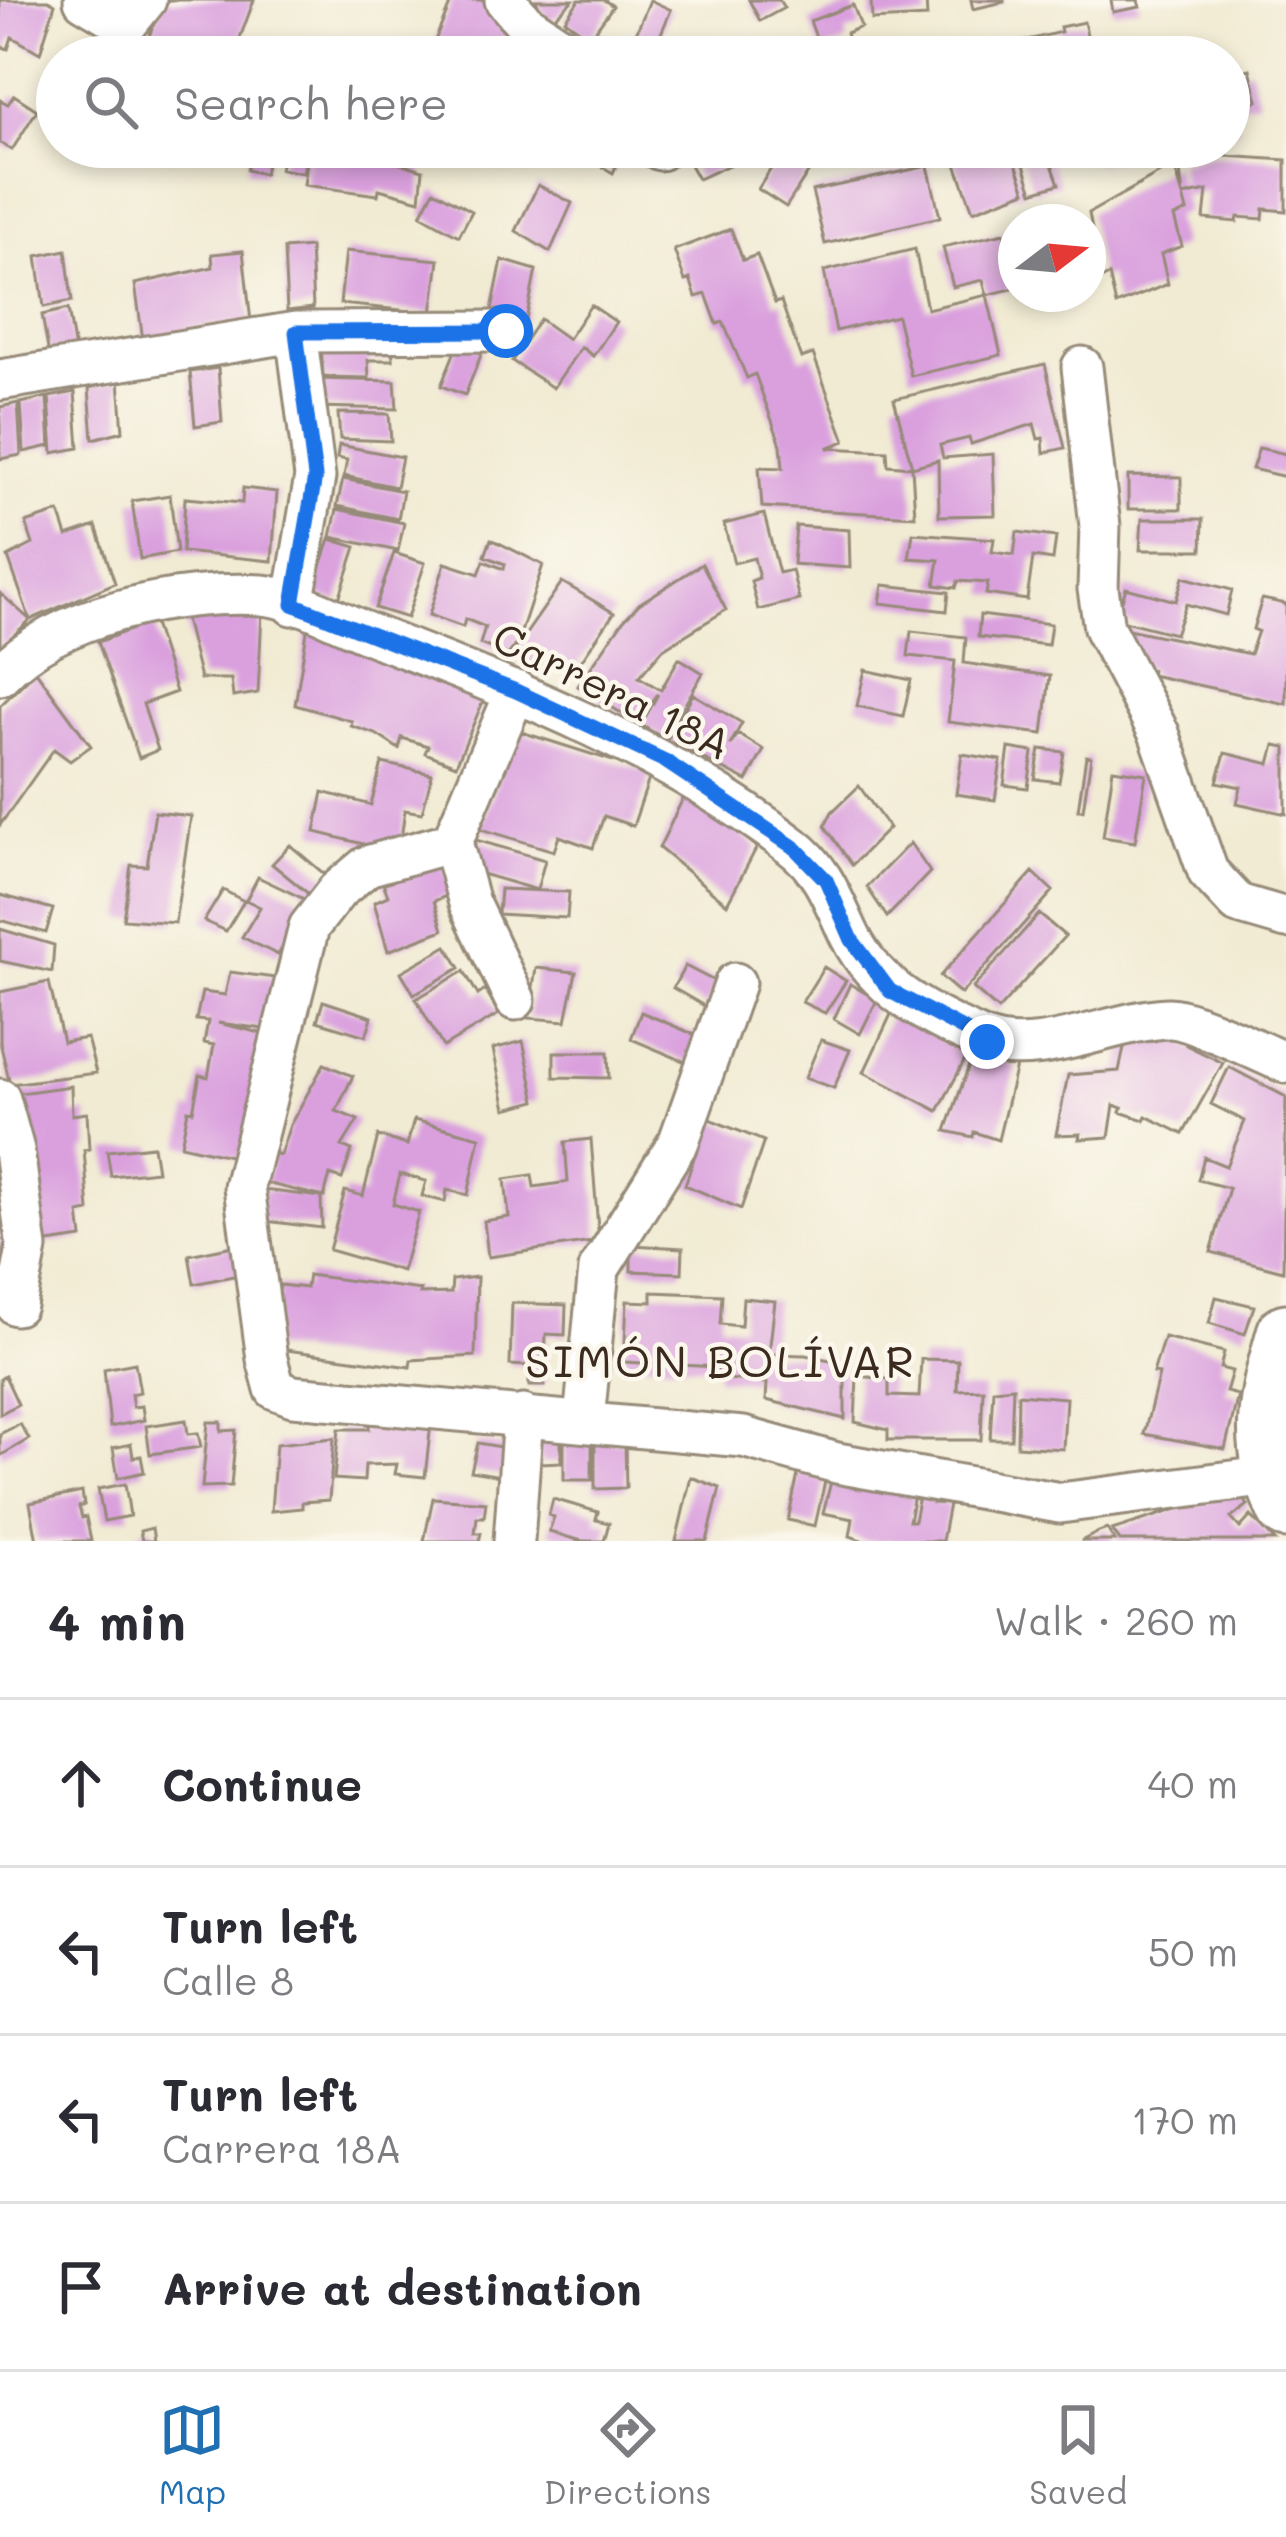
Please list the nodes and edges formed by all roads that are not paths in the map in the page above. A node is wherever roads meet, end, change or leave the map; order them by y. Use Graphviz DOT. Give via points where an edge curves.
graph roads {
  1 [pos="84,0"];
  2 [pos="505,0"];
  3 [pos="136,12"];
  4 [pos="544,36"];
  5 [pos="506,331"];
  6 [pos="296,332"];
  7 [pos="1082,367"];
  8 [pos="0,380"];
  9 [pos="293,604"];
  10 [pos="0,675"];
  11 [pos="516,691"];
  12 [pos="452,842"];
  13 [pos="1286,918"];
  14 [pos="735,983"];
  15 [pos="515,1000"];
  16 [pos="1286,1063"];
  17 [pos="0,1099"];
  18 [pos="16,1305"];
  19 [pos="1286,1333"];
  20 [pos="523,1415"];
  21 [pos="584,1420"];
  22 [pos="1279,1493"];
  23 [pos="514,1541"];
  1 -- 3 [label="street"];
  2 -- 4 [label="street"];
  5 -- 6 [label="street"];
  6 -- 8 [label="street"];
  6 -- 9 [label="street" via="315,477"];
  7 -- 13 [label="street" via="1104,628 1159,733 1208,872 1238,904"];
  9 -- 10 [label="street, Carrera 18A" via="265,595 171,600 76,622"];
  9 -- 11 [label="street, Carrera 18A"];
  11 -- 12 [label="street"];
  11 -- 16 [label="street, Carrera 18A" via="665,761 795,848 826,880 852,940 890,991 987,1042 1051,1045 1174,1017"];
  12 -- 15 [label="street"];
  12 -- 20 [label="street" via="367,866 310,927 244,1187 275,1389"];
  14 -- 21 [label="street" via="679,1141 599,1269"];
  17 -- 18 [label="street" via="27,1248"];
  19 -- 22 [label="main road" via="1266,1404"];
  20 -- 21 [label="street"];
  20 -- 23 [label="street"];
  21 -- 22 [label="street" via="743,1437 837,1463 1060,1503"];
}
